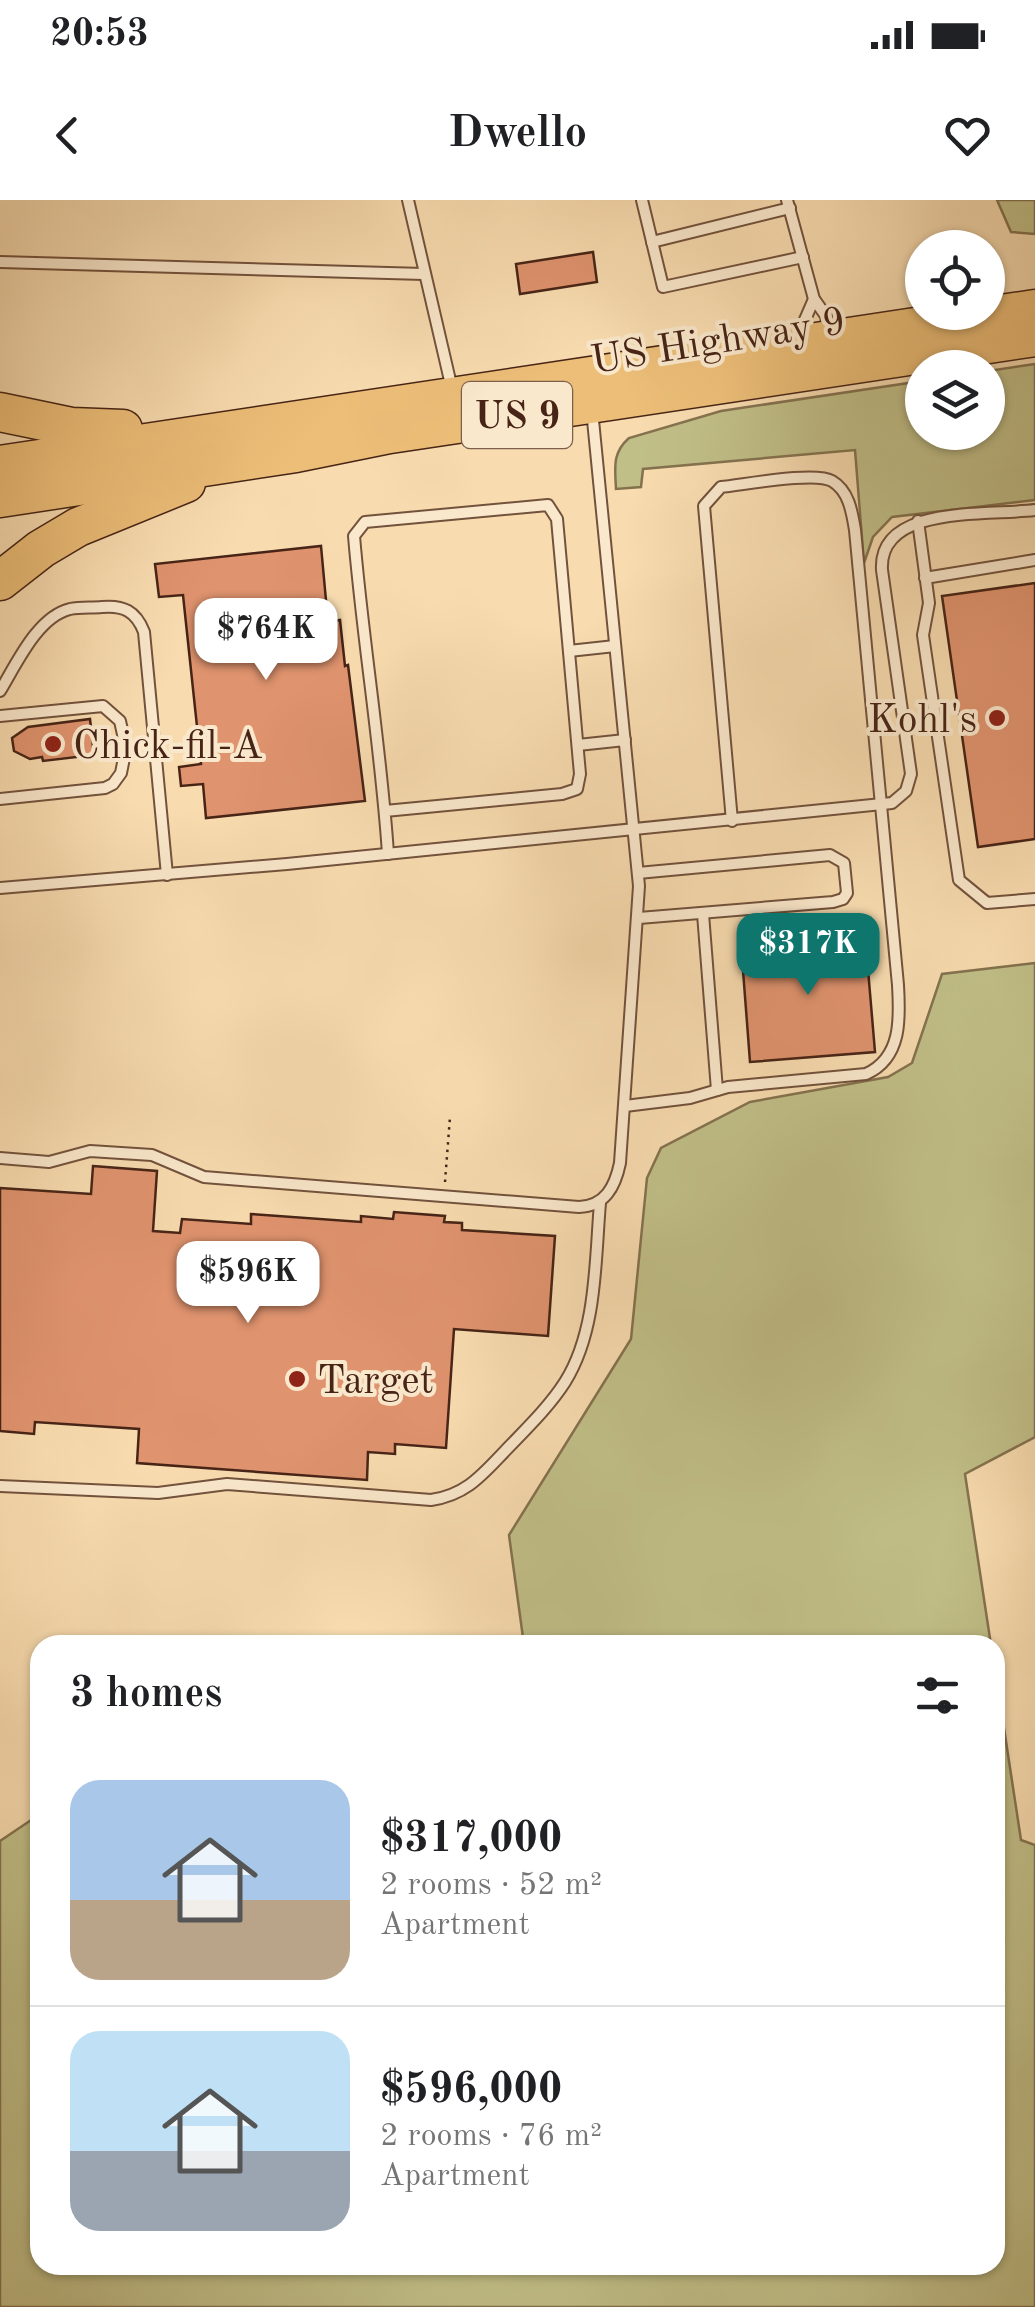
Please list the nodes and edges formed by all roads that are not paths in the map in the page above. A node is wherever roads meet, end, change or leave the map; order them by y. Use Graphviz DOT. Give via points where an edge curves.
graph roads {
  1 [pos="408,200"];
  2 [pos="642,200"];
  3 [pos="789,204"];
  4 [pos="652,242"];
  5 [pos="802,257"];
  6 [pos="0,262"];
  7 [pos="424,274"];
  8 [pos="814,299"];
  9 [pos="1035,309"];
  10 [pos="1035,337"];
  11 [pos="818,342"];
  12 [pos="454,395"];
  13 [pos="591,404"];
  14 [pos="0,412"];
  15 [pos="219,448"];
  16 [pos="0,464"];
  17 [pos="0,498"];
  18 [pos="1035,510"];
  19 [pos="918,521"];
  20 [pos="1035,560"];
  21 [pos="925,578"];
  22 [pos="0,582"];
  23 [pos="615,646"];
  24 [pos="569,650"];
  25 [pos="0,692"];
  26 [pos="0,716"];
  27 [pos="624,740"];
  28 [pos="578,745"];
  29 [pos="0,800"];
  30 [pos="879,806"];
  31 [pos="385,811"];
  32 [pos="732,821"];
  33 [pos="634,831"];
  34 [pos="388,854"];
  35 [pos="638,873"];
  36 [pos="167,875"];
  37 [pos="0,888"];
  38 [pos="1035,900"];
  39 [pos="704,914"];
  40 [pos="639,918"];
  41 [pos="717,1090"];
  42 [pos="625,1106"];
  43 [pos="0,1158"];
  44 [pos="600,1203"];
  45 [pos="0,1486"];
  1 -- 7 [label="lane"];
  2 -- 4 [label="lane"];
  3 -- 4 [label="lane"];
  3 -- 5 [label="lane"];
  4 -- 5 [label="lane" via="663,288"];
  5 -- 8 [label="lane"];
  6 -- 7 [label="lane"];
  7 -- 12 [label="lane"];
  8 -- 11 [label="lane" via="826,316"];
  8 -- 11 [label="lane" via="804,322"];
  9 -- 11 [label="highway, US Highway 9 / US 9"];
  10 -- 13 [label="highway, US Highway 9 / US 9"];
  11 -- 12 [label="highway, US Highway 9 / US 9"];
  12 -- 15 [label="highway, US Highway 9 / US 9"];
  13 -- 15 [label="highway, US Highway 9 / US 9"];
  13 -- 23 [label="lane"];
  14 -- 15 [label="highway"];
  15 -- 16 [label="highway, US Highway 9 / US 9"];
  15 -- 17 [label="highway, US Highway 9 / US 9"];
  15 -- 22 [label="highway" via="167,493 78,527"];
  18 -- 19 [label="lane"];
  19 -- 21 [label="lane"];
  19 -- 30 [label="lane" via="891,536 881,557 911,774 900,797"];
  20 -- 21 [label="lane"];
  21 -- 38 [label="lane" via="923,636 959,880 988,904"];
  23 -- 24 [label="lane"];
  23 -- 27 [label="lane"];
  24 -- 28 [label="lane"];
  24 -- 31 [label="lane" via="557,519 548,506 358,526 364,648"];
  25 -- 36 [label="lane" via="40,632 68,610 115,606 140,620"];
  26 -- 29 [label="lane" via="103,706 120,721 126,748 121,773 104,788"];
  27 -- 28 [label="lane"];
  27 -- 33 [label="lane"];
  28 -- 31 [label="lane" via="580,774 572,793"];
  30 -- 32 [label="lane"];
  30 -- 32 [label="lane" via="848,500 822,478 738,486 713,492 704,506"];
  30 -- 41 [label="lane" via="900,1015 892,1051 866,1074"];
  31 -- 34 [label="lane"];
  32 -- 33 [label="lane"];
  33 -- 34 [label="lane"];
  33 -- 35 [label="lane"];
  34 -- 36 [label="lane"];
  35 -- 39 [label="lane" via="830,855 844,862 843,900"];
  35 -- 40 [label="lane"];
  36 -- 37 [label="lane"];
  39 -- 40 [label="lane"];
  39 -- 41 [label="lane"];
  40 -- 42 [label="lane"];
  41 -- 42 [label="lane"];
  42 -- 44 [label="lane" via="618,1172"];
  43 -- 44 [label="lane" via="152,1155 204,1177 579,1207"];
  44 -- 45 [label="lane" via="585,1333 568,1378 457,1494 431,1500 227,1484 158,1494"];
}
